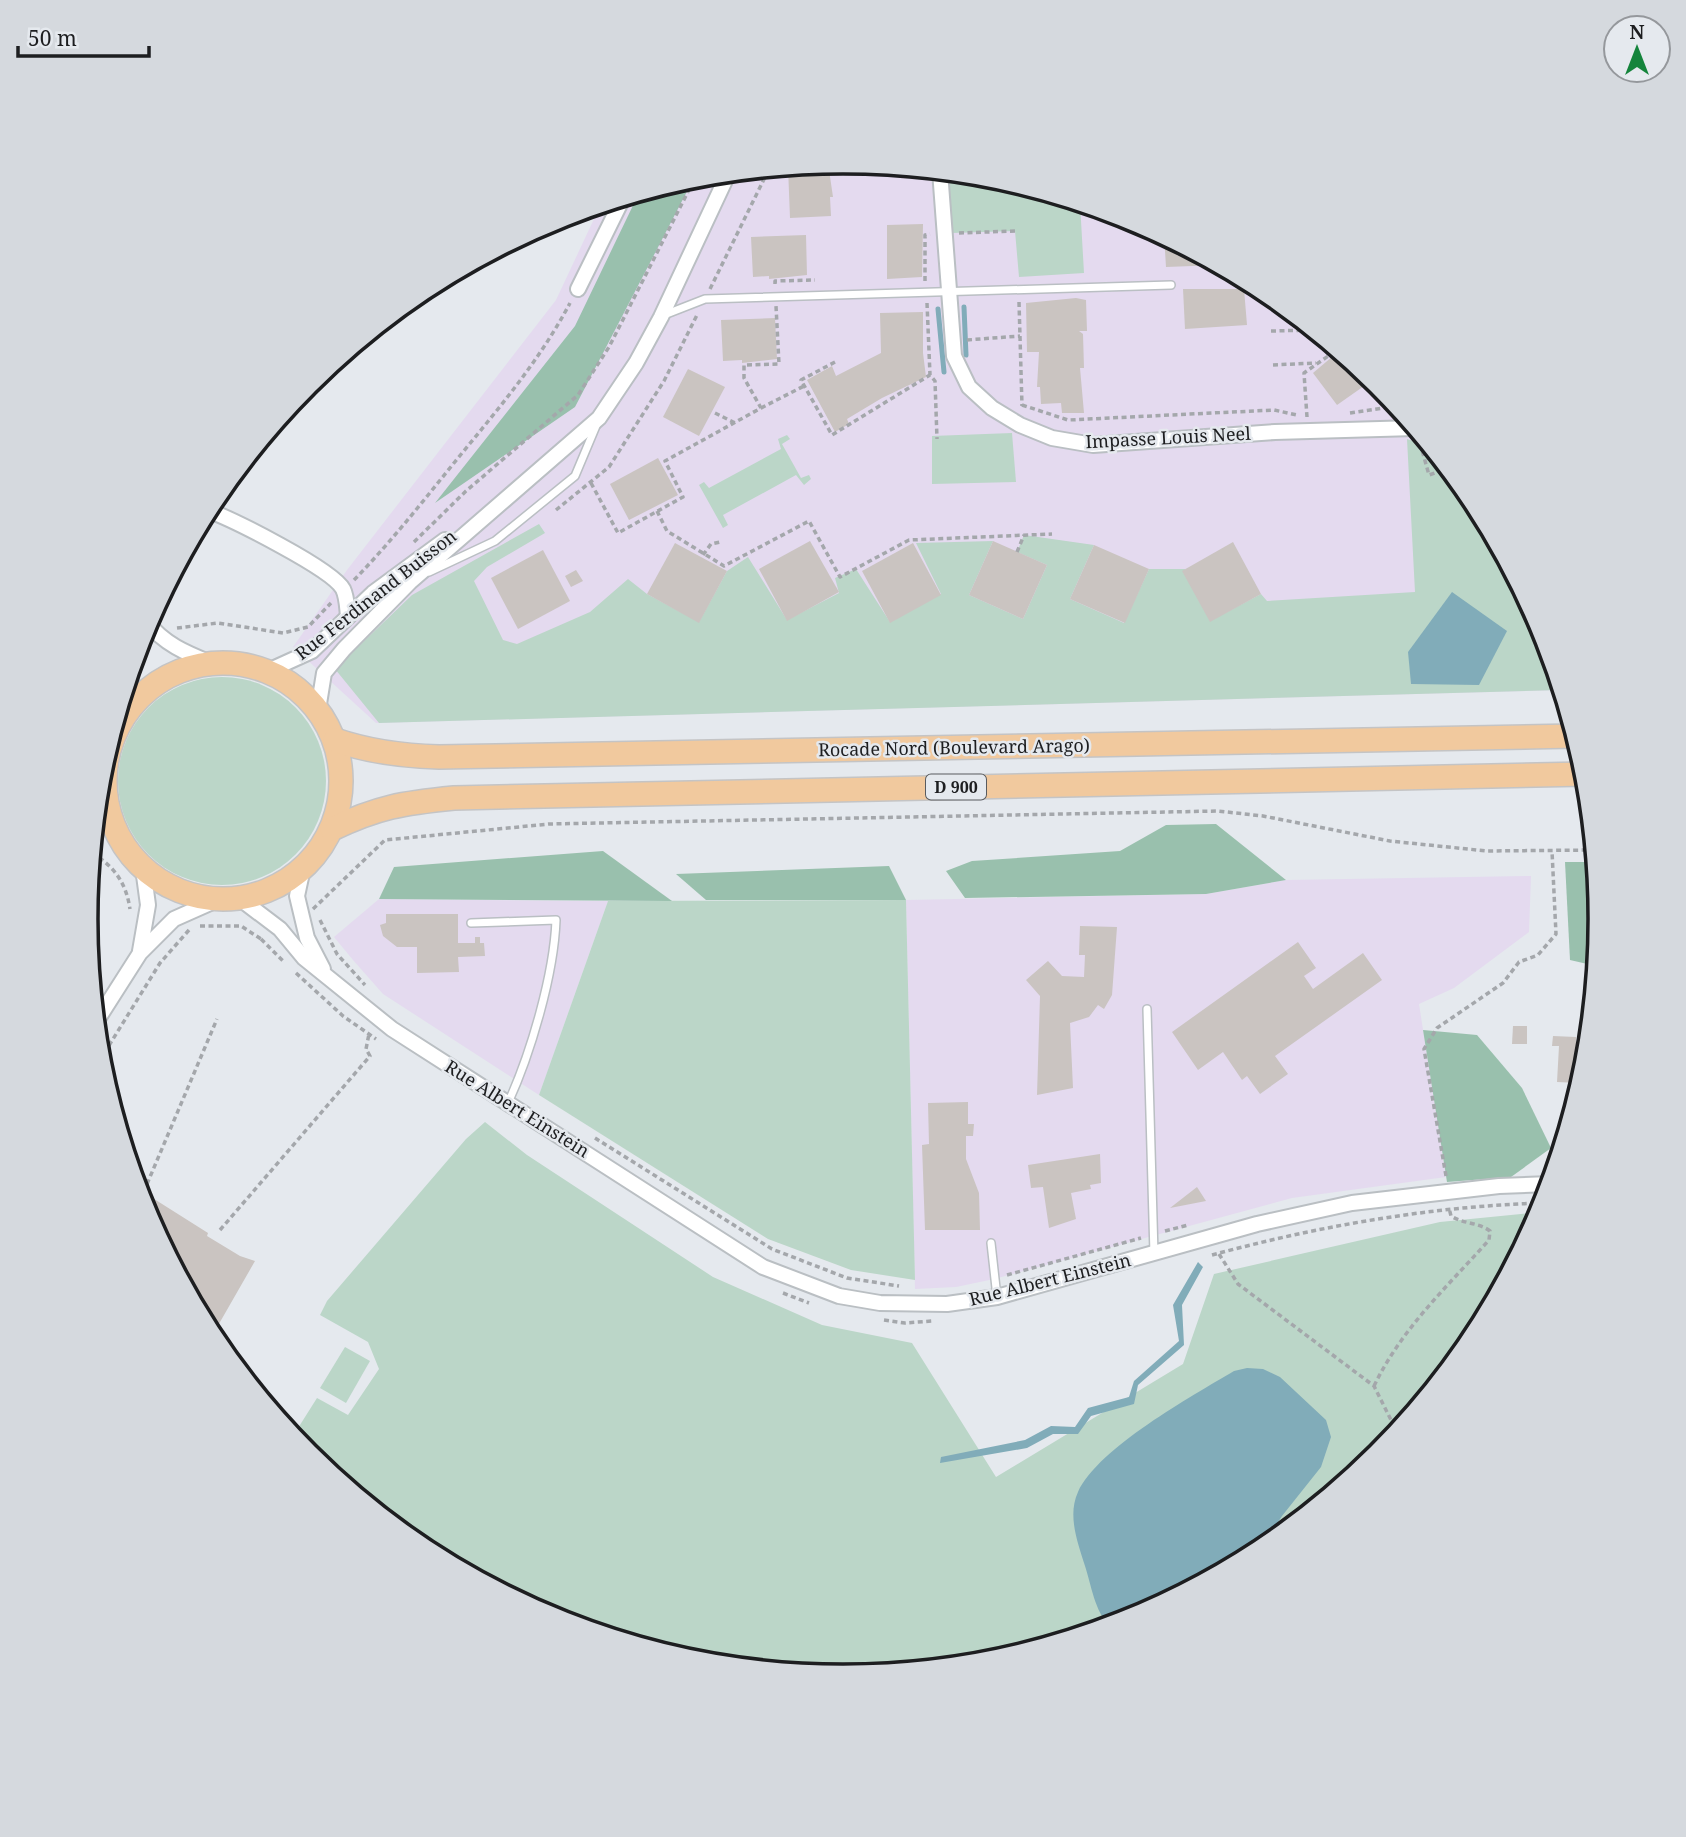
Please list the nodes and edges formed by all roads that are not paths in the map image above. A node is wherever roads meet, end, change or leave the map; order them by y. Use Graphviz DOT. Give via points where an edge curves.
graph roads {
  1 [pos="941,180"];
  2 [pos="723,184"];
  3 [pos="618,209"];
  4 [pos="1171,285"];
  5 [pos="578,289"];
  6 [pos="948,293"];
  7 [pos="661,317"];
  8 [pos="599,418"];
  9 [pos="1408,433"];
  10 [pos="514,489"];
  11 [pos="218,515"];
  12 [pos="410,582"];
  13 [pos="348,616"];
  14 [pos="155,633"];
  15 [pos="211,663"];
  16 [pos="268,671"];
  17 [pos="318,710"];
  18 [pos="128,712"];
  19 [pos="1565,736"];
  20 [pos="335,740"];
  21 [pos="1574,774"];
  22 [pos="107,802"];
  23 [pos="332,829"];
  24 [pos="103,832"];
  25 [pos="120,838"];
  26 [pos="143,867"];
  27 [pos="303,868"];
  28 [pos="229,898"];
  29 [pos="471,923"];
  30 [pos="140,953"];
  31 [pos="338,986"];
  32 [pos="1147,1009"];
  33 [pos="104,1010"];
  34 [pos="508,1103"];
  35 [pos="1538,1184"];
  36 [pos="991,1243"];
  37 [pos="1154,1254"];
  38 [pos="998,1297"];
  1 -- 6 [label="street, Impasse Louis Neel"];
  2 -- 7 [label="street, Rue Ferdinand Buisson"];
  3 -- 5 [label="street"];
  4 -- 6 [label="lane"];
  6 -- 7 [label="lane" via="705,299"];
  6 -- 9 [label="street, Impasse Louis Neel" via="954,356 970,387 992,408 1052,438 1093,445 1308,422"];
  7 -- 8 [label="street, Rue Ferdinand Buisson"];
  8 -- 10 [label="street, Rue Ferdinand Buisson"];
  8 -- 12 [label="lane" via="575,476 495,541"];
  10 -- 12 [label="street, Rue Ferdinand Buisson"];
  10 -- 13 [label="street, Rue Ferdinand Buisson"];
  11 -- 13 [label="street" via="336,581 344,590"];
  12 -- 17 [label="street, Rue Ferdinand Buisson" via="324,673"];
  13 -- 16 [label="street, Rue Ferdinand Buisson" via="312,651"];
  14 -- 15 [label="street" via="177,649"];
  15 -- 16 [label="main road" via="240,663"];
  15 -- 18 [label="main road" via="156,683"];
  16 -- 17 [label="main road" via="296,687"];
  17 -- 20 [label="main road"];
  19 -- 20 [label="main road, Rocade Nord (Boulevard Arago)" via="439,757 395,756"];
  20 -- 23 [label="main road" via="342,769"];
  21 -- 23 [label="main road, D 900" via="454,798 397,803"];
  22 -- 25 [label="main road"];
  23 -- 27 [label="main road"];
  24 -- 25 [label="main road"];
  25 -- 26 [label="main road"];
  26 -- 28 [label="main road" via="178,890"];
  26 -- 30 [label="street" via="148,905"];
  27 -- 28 [label="main road" via="262,892"];
  27 -- 31 [label="street, Rue Albert Einstein" via="296,896 302,917 318,965"];
  28 -- 30 [label="street" via="174,919"];
  28 -- 31 [label="street, Rue Albert Einstein" via="280,929 304,958"];
  29 -- 34 [label="lane" via="556,920 548,978"];
  30 -- 33 [label="street"];
  31 -- 34 [label="street, Rue Albert Einstein" via="392,1029"];
  32 -- 37 [label="lane"];
  34 -- 38 [label="street, Rue Albert Einstein" via="764,1267 798,1282 880,1304 947,1304"];
  35 -- 37 [label="street, Rue Albert Einstein" via="1447,1185 1352,1203"];
  36 -- 38 [label="lane"];
  37 -- 38 [label="street, Rue Albert Einstein"];
}
